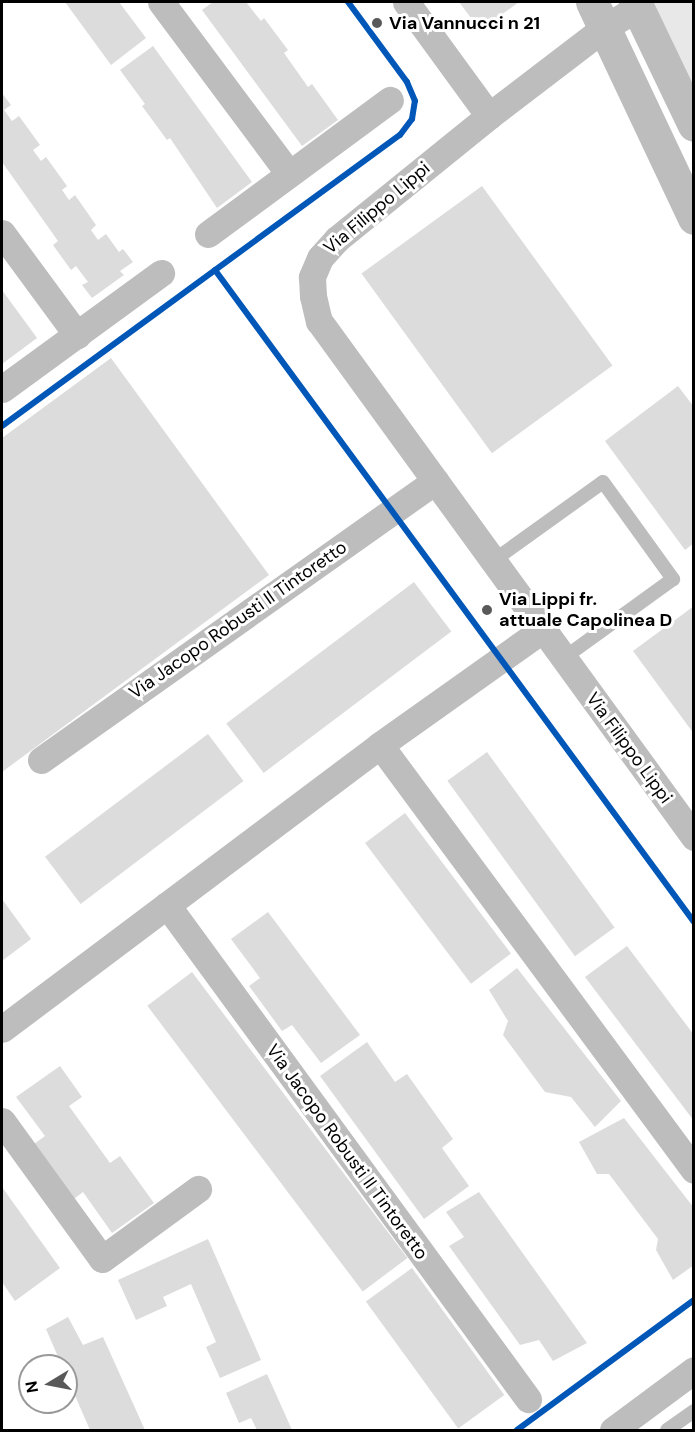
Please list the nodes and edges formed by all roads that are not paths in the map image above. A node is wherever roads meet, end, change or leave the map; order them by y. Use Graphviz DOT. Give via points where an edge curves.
graph roads {
  1 [pos="161,2"];
  2 [pos="406,2"];
  3 [pos="636,4"];
  4 [pos="598,15"];
  5 [pos="390,100"];
  6 [pos="489,116"];
  7 [pos="693,125"];
  8 [pos="289,174"];
  9 [pos="693,218"];
  10 [pos="2,232"];
  11 [pos="208,234"];
  12 [pos="161,273"];
  13 [pos="76,335"];
  14 [pos="2,389"];
  15 [pos="435,481"];
  16 [pos="493,561"];
  17 [pos="543,629"];
  18 [pos="564,658"];
  19 [pos="380,745"];
  20 [pos="41,760"];
  21 [pos="693,837"];
  22 [pos="167,905"];
  23 [pos="2,1029"];
  24 [pos="2,1121"];
  25 [pos="693,1170"];
  26 [pos="198,1189"];
  27 [pos="693,1370"];
  28 [pos="528,1399"];
  29 [pos="693,1411"];
  30 [pos="614,1431"];
  31 [pos="667,1431"];
  1 -- 8 [label="street"];
  2 -- 6 [label="street"];
  3 -- 4 [label="street, Via Filippo Lippi"];
  3 -- 7 [label="street"];
  4 -- 6 [label="street, Via Filippo Lippi"];
  4 -- 9 [label="street"];
  5 -- 8 [label="street"];
  6 -- 15 [label="street, Via Filippo Lippi" via="337,239 320,258 312,278 319,321"];
  8 -- 11 [label="street"];
  10 -- 13 [label="street"];
  12 -- 13 [label="street"];
  13 -- 14 [label="street"];
  15 -- 16 [label="street, Via Filippo Lippi"];
  15 -- 20 [label="street, Via Jacopo Robusti Il Tintoretto"];
  16 -- 17 [label="street, Via Filippo Lippi"];
  16 -- 18 [label="lane" via="603,482 673,579"];
  17 -- 18 [label="street, Via Filippo Lippi"];
  17 -- 19 [label="street"];
  18 -- 21 [label="street, Via Filippo Lippi"];
  19 -- 22 [label="street"];
  19 -- 25 [label="street"];
  22 -- 23 [label="street"];
  22 -- 28 [label="street, Via Jacopo Robusti Il Tintoretto"];
  24 -- 26 [label="street" via="102,1259"];
  27 -- 30 [label="street"];
  29 -- 31 [label="lane"];
}
